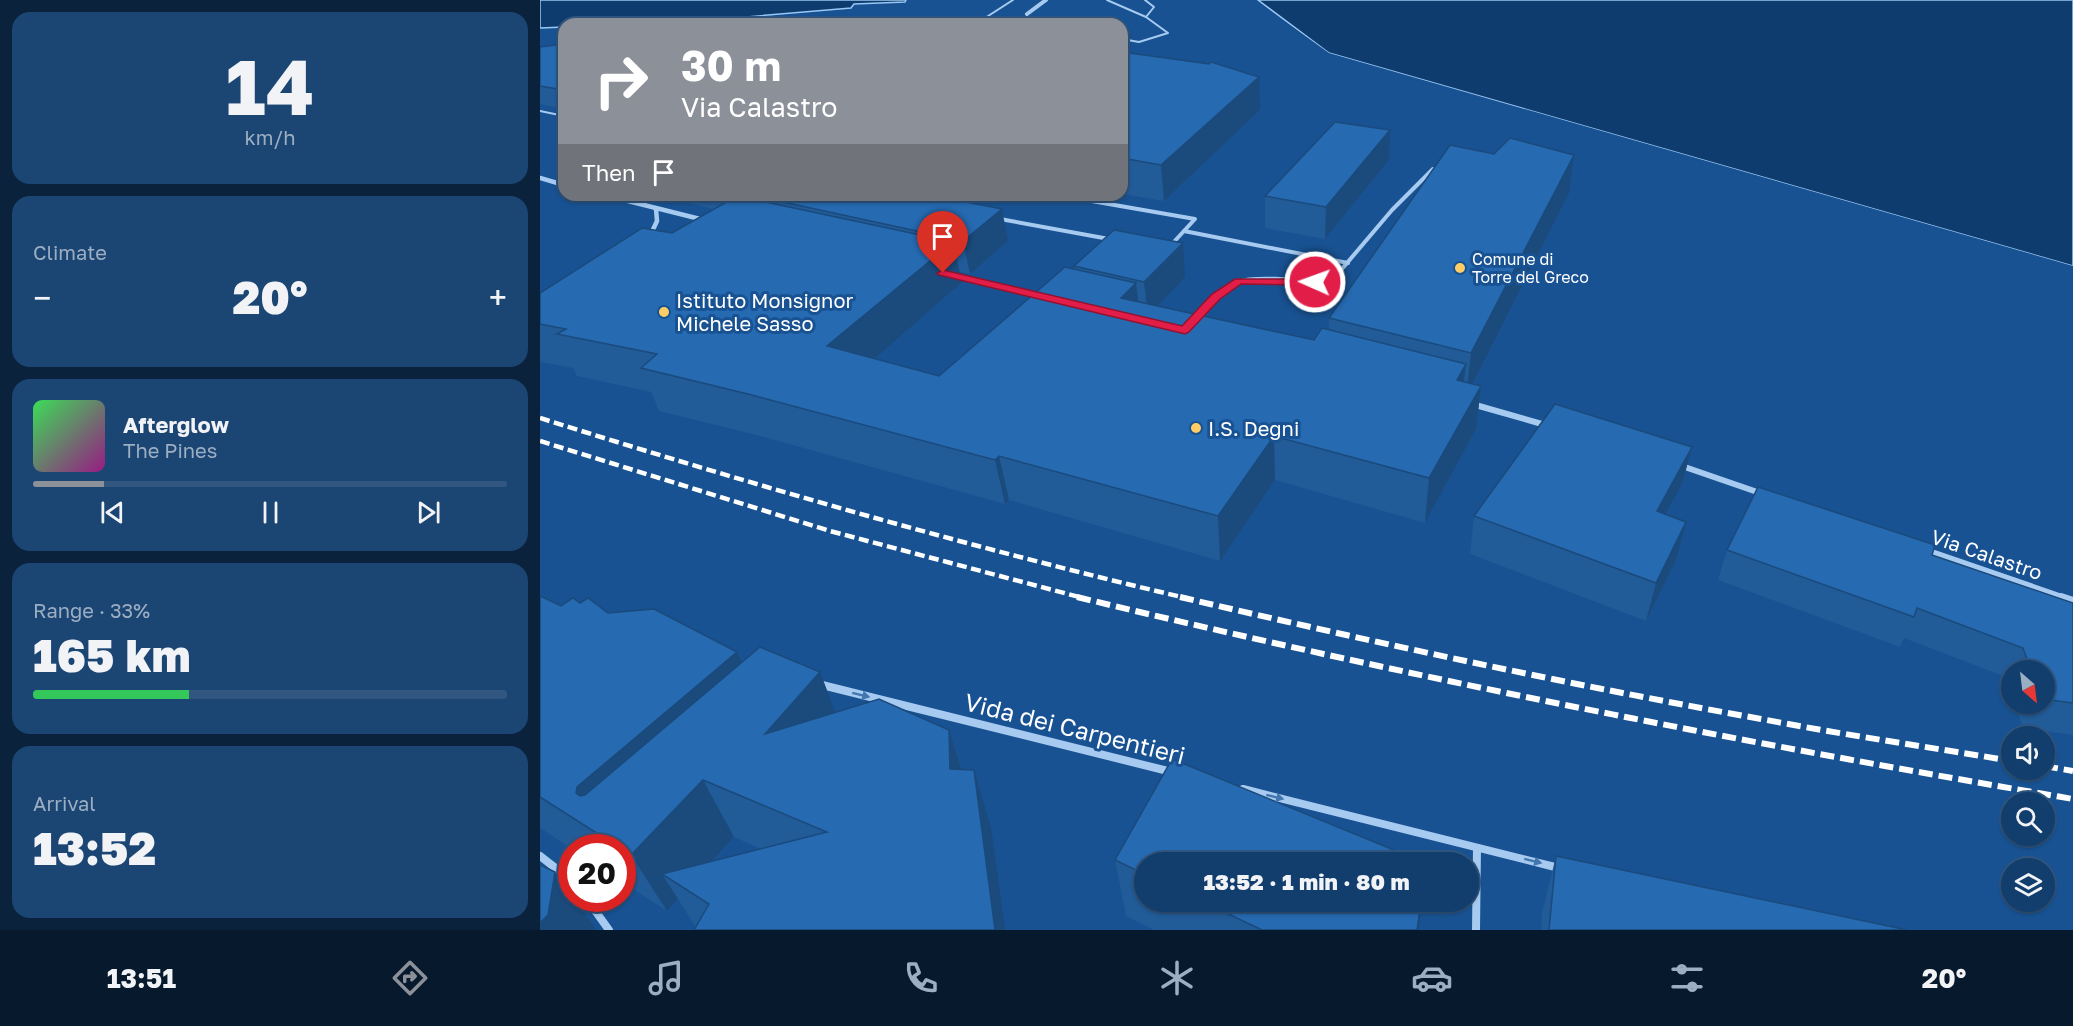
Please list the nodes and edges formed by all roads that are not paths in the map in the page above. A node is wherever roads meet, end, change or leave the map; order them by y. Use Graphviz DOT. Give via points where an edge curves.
graph roads {
  1 [pos="1013,0"];
  2 [pos="1046,0"];
  3 [pos="1107,0"];
  4 [pos="1145,0"];
  5 [pos="1027,14"];
  6 [pos="985,18"];
  7 [pos="1146,18"];
  8 [pos="1128,39"];
  9 [pos="540,111"];
  10 [pos="558,115"];
  11 [pos="1443,171"];
  12 [pos="540,178"];
  13 [pos="558,182"];
  14 [pos="626,201"];
  15 [pos="1092,201"];
  16 [pos="656,209"];
  17 [pos="991,218"];
  18 [pos="708,221"];
  19 [pos="1184,231"];
  20 [pos="649,238"];
  21 [pos="1120,241"];
  22 [pos="1168,249"];
  23 [pos="1348,263"];
  24 [pos="943,273"];
  25 [pos="1047,297"];
  26 [pos="1193,322"];
  27 [pos="1461,401"];
  28 [pos="1551,426"];
  29 [pos="1676,465"];
  30 [pos="1767,496"];
  31 [pos="1914,546"];
  32 [pos="2073,601"];
  33 [pos="804,680"];
  34 [pos="1187,776"];
  35 [pos="1233,787"];
  36 [pos="1477,848"];
  37 [pos="540,856"];
  38 [pos="558,870"];
  39 [pos="1567,870"];
  40 [pos="596,912"];
  41 [pos="609,930"];
  42 [pos="1476,930"];
  1 -- 6 [label="lane"];
  2 -- 5 [label="street"];
  3 -- 7 [label="lane"];
  4 -- 7 [label="lane" via="1154,8"];
  7 -- 8 [label="lane" via="1168,33 1150,41"];
  9 -- 10 [label="lane"];
  11 -- 23 [label="lane" via="1433,169 1424,177"];
  12 -- 13 [label="street"];
  14 -- 16 [label="street"];
  15 -- 19 [label="lane" via="1195,219"];
  16 -- 18 [label="street"];
  16 -- 20 [label="street" via="657,222"];
  17 -- 21 [label="lane"];
  19 -- 22 [label="lane"];
  19 -- 23 [label="lane"];
  23 -- 26 [label="lane" via="1330,284 1300,280 1239,281 1216,296"];
  24 -- 25 [label="street"];
  27 -- 28 [label="street"];
  29 -- 30 [label="street"];
  31 -- 32 [label="street, Via Calastro"];
  33 -- 34 [label="street, Vida dei Carpentieri, one-way"];
  35 -- 36 [label="street, one-way"];
  36 -- 39 [label="street, one-way"];
  36 -- 42 [label="street"];
  37 -- 38 [label="street"];
  40 -- 41 [label="street"];
}
